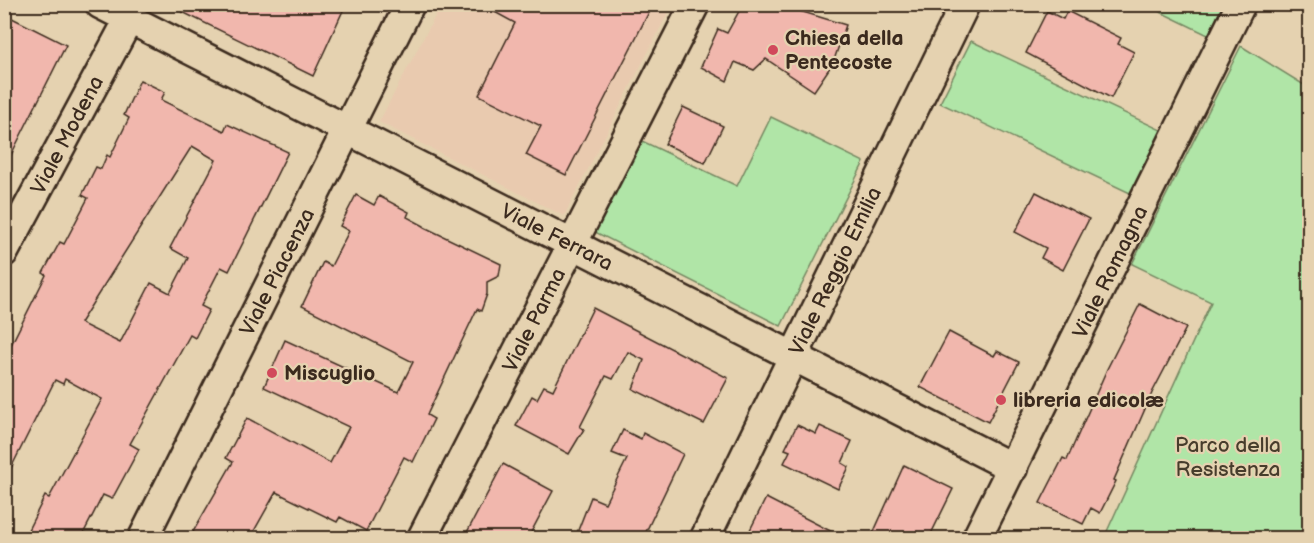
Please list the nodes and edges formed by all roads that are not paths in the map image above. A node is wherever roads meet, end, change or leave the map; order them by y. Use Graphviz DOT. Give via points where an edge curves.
graph roads {
  1 [pos="100,4"];
  2 [pos="410,4"];
  3 [pos="694,4"];
  4 [pos="965,4"];
  5 [pos="1243,15"];
  6 [pos="129,19"];
  7 [pos="347,130"];
  8 [pos="572,244"];
  9 [pos="4,252"];
  10 [pos="793,357"];
  11 [pos="1013,468"];
  12 [pos="143,538"];
  13 [pos="422,538"];
  14 [pos="705,538"];
  15 [pos="977,538"];
  1 -- 6 [label="street, Viale Ferrara"];
  2 -- 7 [label="street, Viale Piacenza"];
  3 -- 8 [label="street, Viale Parma"];
  4 -- 10 [label="street, Viale Reggio Emilia"];
  5 -- 11 [label="street, Viale Romagna"];
  6 -- 7 [label="street, Viale Ferrara"];
  6 -- 9 [label="street, Viale Modena"];
  7 -- 8 [label="street, Viale Ferrara"];
  7 -- 12 [label="street, Viale Piacenza"];
  8 -- 10 [label="street, Viale Ferrara"];
  8 -- 13 [label="street, Viale Parma"];
  10 -- 11 [label="street, Viale Ferrara"];
  10 -- 14 [label="street, Viale Reggio Emilia"];
  11 -- 15 [label="street, Viale Romagna"];
}
